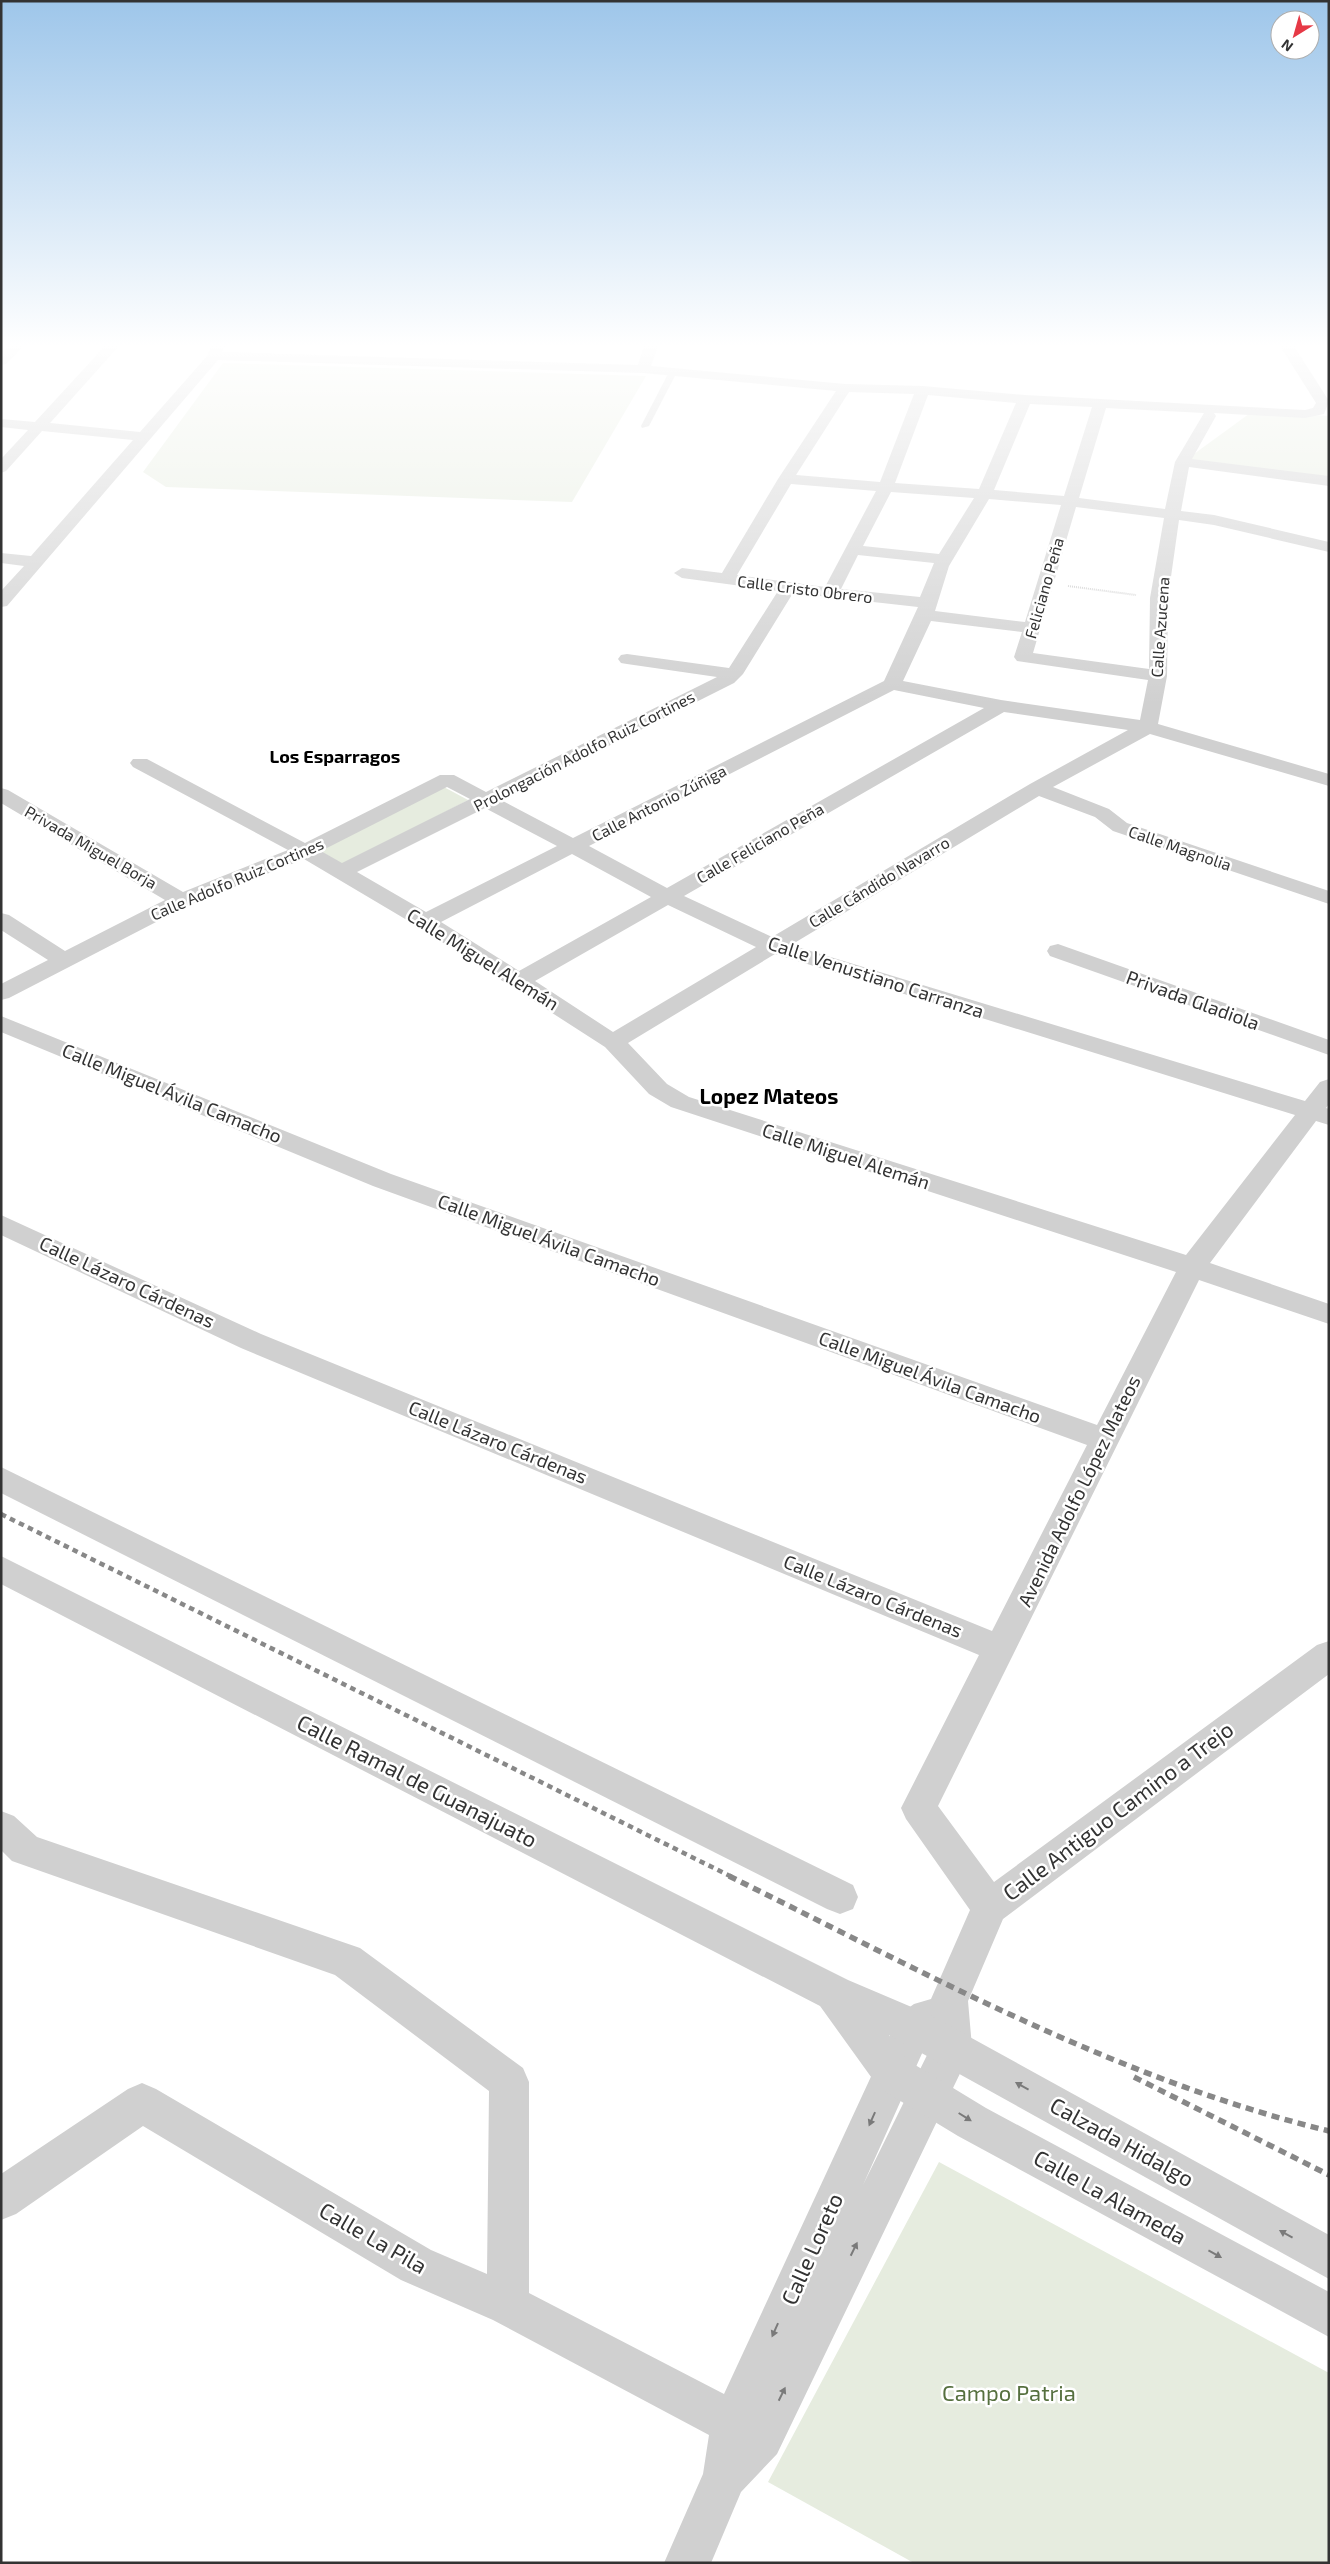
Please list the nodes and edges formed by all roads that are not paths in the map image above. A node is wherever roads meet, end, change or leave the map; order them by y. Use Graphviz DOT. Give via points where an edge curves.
graph roads {
  1 [pos="119,466"];
  2 [pos="795,466"];
  3 [pos="894,466"];
  4 [pos="996,466"];
  5 [pos="1080,466"];
  6 [pos="1182,466"];
  7 [pos="1211,466"];
  8 [pos="786,479"];
  9 [pos="1329,481"];
  10 [pos="886,486"];
  11 [pos="984,494"];
  12 [pos="1069,501"];
  13 [pos="1172,515"];
  14 [pos="1329,547"];
  15 [pos="853,550"];
  16 [pos="1,558"];
  17 [pos="942,559"];
  18 [pos="36,562"];
  19 [pos="682,573"];
  20 [pos="726,580"];
  21 [pos="788,588"];
  22 [pos="830,593"];
  23 [pos="1,602"];
  24 [pos="926,609"];
  25 [pos="1033,628"];
  26 [pos="627,659"];
  27 [pos="734,674"];
  28 [pos="1158,676"];
  29 [pos="892,684"];
  30 [pos="1001,706"];
  31 [pos="1148,727"];
  32 [pos="140,763"];
  33 [pos="447,779"];
  34 [pos="1329,780"];
  35 [pos="1037,788"];
  36 [pos="1,794"];
  37 [pos="485,801"];
  38 [pos="575,846"];
  39 [pos="305,851"];
  40 [pos="342,872"];
  41 [pos="666,896"];
  42 [pos="1329,898"];
  43 [pos="181,900"];
  44 [pos="1,920"];
  45 [pos="425,921"];
  46 [pos="772,946"];
  47 [pos="1058,951"];
  48 [pos="64,960"];
  49 [pos="519,981"];
  50 [pos="1,993"];
  51 [pos="1,1022"];
  52 [pos="613,1042"];
  53 [pos="1329,1048"];
  54 [pos="1329,1087"];
  55 [pos="1320,1115"];
  56 [pos="1,1224"];
  57 [pos="1192,1267"];
  58 [pos="1329,1314"];
  59 [pos="1104,1439"];
  60 [pos="1,1479"];
  61 [pos="1,1569"];
  62 [pos="1001,1649"];
  63 [pos="1329,1655"];
  64 [pos="1,1828"];
  65 [pos="840,1897"];
  66 [pos="990,1907"];
  67 [pos="834,1993"];
  68 [pos="949,2001"];
  69 [pos="914,2027"];
  70 [pos="952,2047"];
  71 [pos="892,2074"];
  72 [pos="929,2095"];
  73 [pos="1,2199"];
  74 [pos="1329,2258"];
  75 [pos="508,2305"];
  76 [pos="1329,2316"];
  77 [pos="747,2431"];
  78 [pos="687,2563"];
  1 -- 18 [label="street"];
  2 -- 8 [label="street"];
  3 -- 10 [label="street"];
  4 -- 11 [label="street"];
  5 -- 12 [label="street, Feliciano Peña"];
  6 -- 13 [label="street, Calle Azucena"];
  7 -- 9 [label="street"];
  8 -- 10 [label="street"];
  8 -- 20 [label="street"];
  10 -- 11 [label="street"];
  10 -- 15 [label="street"];
  11 -- 12 [label="street"];
  11 -- 17 [label="street"];
  12 -- 13 [label="street"];
  12 -- 25 [label="street, Feliciano Peña"];
  13 -- 14 [label="street" via="1214,520"];
  13 -- 28 [label="street, Calle Azucena" via="1159,598"];
  15 -- 17 [label="street"];
  15 -- 22 [label="street"];
  16 -- 18 [label="street"];
  17 -- 24 [label="street"];
  18 -- 23 [label="street"];
  19 -- 20 [label="street, Calle Cristo Obrero"];
  20 -- 21 [label="street, Calle Cristo Obrero"];
  21 -- 22 [label="street, Calle Cristo Obrero"];
  21 -- 27 [label="street"];
  22 -- 24 [label="street, Calle Cristo Obrero"];
  24 -- 25 [label="street, Calle Cristo Obrero"];
  24 -- 29 [label="street"];
  25 -- 28 [label="street, Feliciano Peña" via="1022,657"];
  26 -- 27 [label="street"];
  27 -- 37 [label="street, Prolongación Adolfo Ruiz Cortines"];
  28 -- 31 [label="street, Calle Azucena"];
  29 -- 30 [label="street"];
  29 -- 38 [label="street, Calle Antonio Zúñiga"];
  30 -- 31 [label="street"];
  30 -- 41 [label="street, Calle Feliciano Peña"];
  31 -- 34 [label="street"];
  31 -- 35 [label="street, Calle Cándido Navarro"];
  32 -- 39 [label="street, Calle Miguel Alemán"];
  33 -- 37 [label="street, Calle Venustiano Carranza"];
  33 -- 39 [label="street, Calle Adolfo Ruiz Cortines"];
  35 -- 42 [label="street, Calle Magnolia" via="1102,813 1120,827"];
  35 -- 46 [label="street, Calle Cándido Navarro"];
  36 -- 43 [label="street, Privada Miguel Borja"];
  37 -- 38 [label="street, Calle Venustiano Carranza"];
  37 -- 40 [label="street, Prolongación Adolfo Ruiz Cortines"];
  38 -- 41 [label="street, Calle Venustiano Carranza"];
  38 -- 45 [label="street, Calle Antonio Zúñiga"];
  39 -- 40 [label="street, Calle Miguel Alemán"];
  39 -- 43 [label="street, Calle Adolfo Ruiz Cortines"];
  40 -- 45 [label="street, Calle Miguel Alemán"];
  41 -- 46 [label="street, Calle Venustiano Carranza"];
  41 -- 49 [label="street, Calle Feliciano Peña"];
  43 -- 48 [label="street, Calle Adolfo Ruiz Cortines"];
  44 -- 48 [label="street"];
  45 -- 49 [label="street, Calle Miguel Alemán"];
  46 -- 52 [label="street, Calle Cándido Navarro"];
  46 -- 55 [label="street, Calle Venustiano Carranza"];
  47 -- 53 [label="street, Privada Gladiola"];
  48 -- 50 [label="street, Calle Adolfo Ruiz Cortines"];
  49 -- 52 [label="street, Calle Miguel Alemán"];
  51 -- 59 [label="street, Calle Miguel Ávila Camacho" via="382,1180"];
  52 -- 57 [label="street, Calle Miguel Alemán" via="658,1089 680,1102"];
  54 -- 55 [label="street, Avenida Adolfo López Mateos"];
  55 -- 57 [label="street, Avenida Adolfo López Mateos"];
  56 -- 62 [label="street, Calle Lázaro Cárdenas" via="251,1340"];
  57 -- 58 [label="street, Calle Miguel Alemán"];
  57 -- 59 [label="street, Avenida Adolfo López Mateos"];
  59 -- 62 [label="street, Avenida Adolfo López Mateos"];
  60 -- 65 [label="street"];
  61 -- 67 [label="street, Calle Ramal de Guanajuato"];
  62 -- 66 [label="street, Avenida Adolfo López Mateos" via="919,1808"];
  63 -- 66 [label="street, Calle Antiguo Camino a Trejo"];
  64 -- 75 [label="street" via="25,1849 347,1961 509,2082"];
  66 -- 68 [label="street, Calle Antiguo Camino a Trejo"];
  67 -- 69 [label="street, Calle Ramal de Guanajuato"];
  67 -- 71 [label="street, Calle Ramal de Guanajuato"];
  68 -- 69 [label="street, Calle Antiguo Camino a Trejo"];
  68 -- 70 [label="street, Calle Antiguo Camino a Trejo"];
  69 -- 70 [label="street, Calzada Hidalgo"];
  69 -- 71 [label="street, Calle Loreto"];
  70 -- 72 [label="street, Calle Loreto"];
  74 -- 70 [label="street, Calzada Hidalgo, one-way"];
  71 -- 72 [label="street, Calle La Alameda"];
  71 -- 77 [label="street, Calle Loreto, one-way"];
  72 -- 76 [label="street, Calle La Alameda, one-way" via="972,2122"];
  77 -- 72 [label="street, Calle Loreto, one-way"];
  73 -- 75 [label="street, Calle La Pila" via="142,2103 416,2265"];
  75 -- 77 [label="street, Calle La Pila"];
  77 -- 78 [label="street, Calle Loreto"];
}
